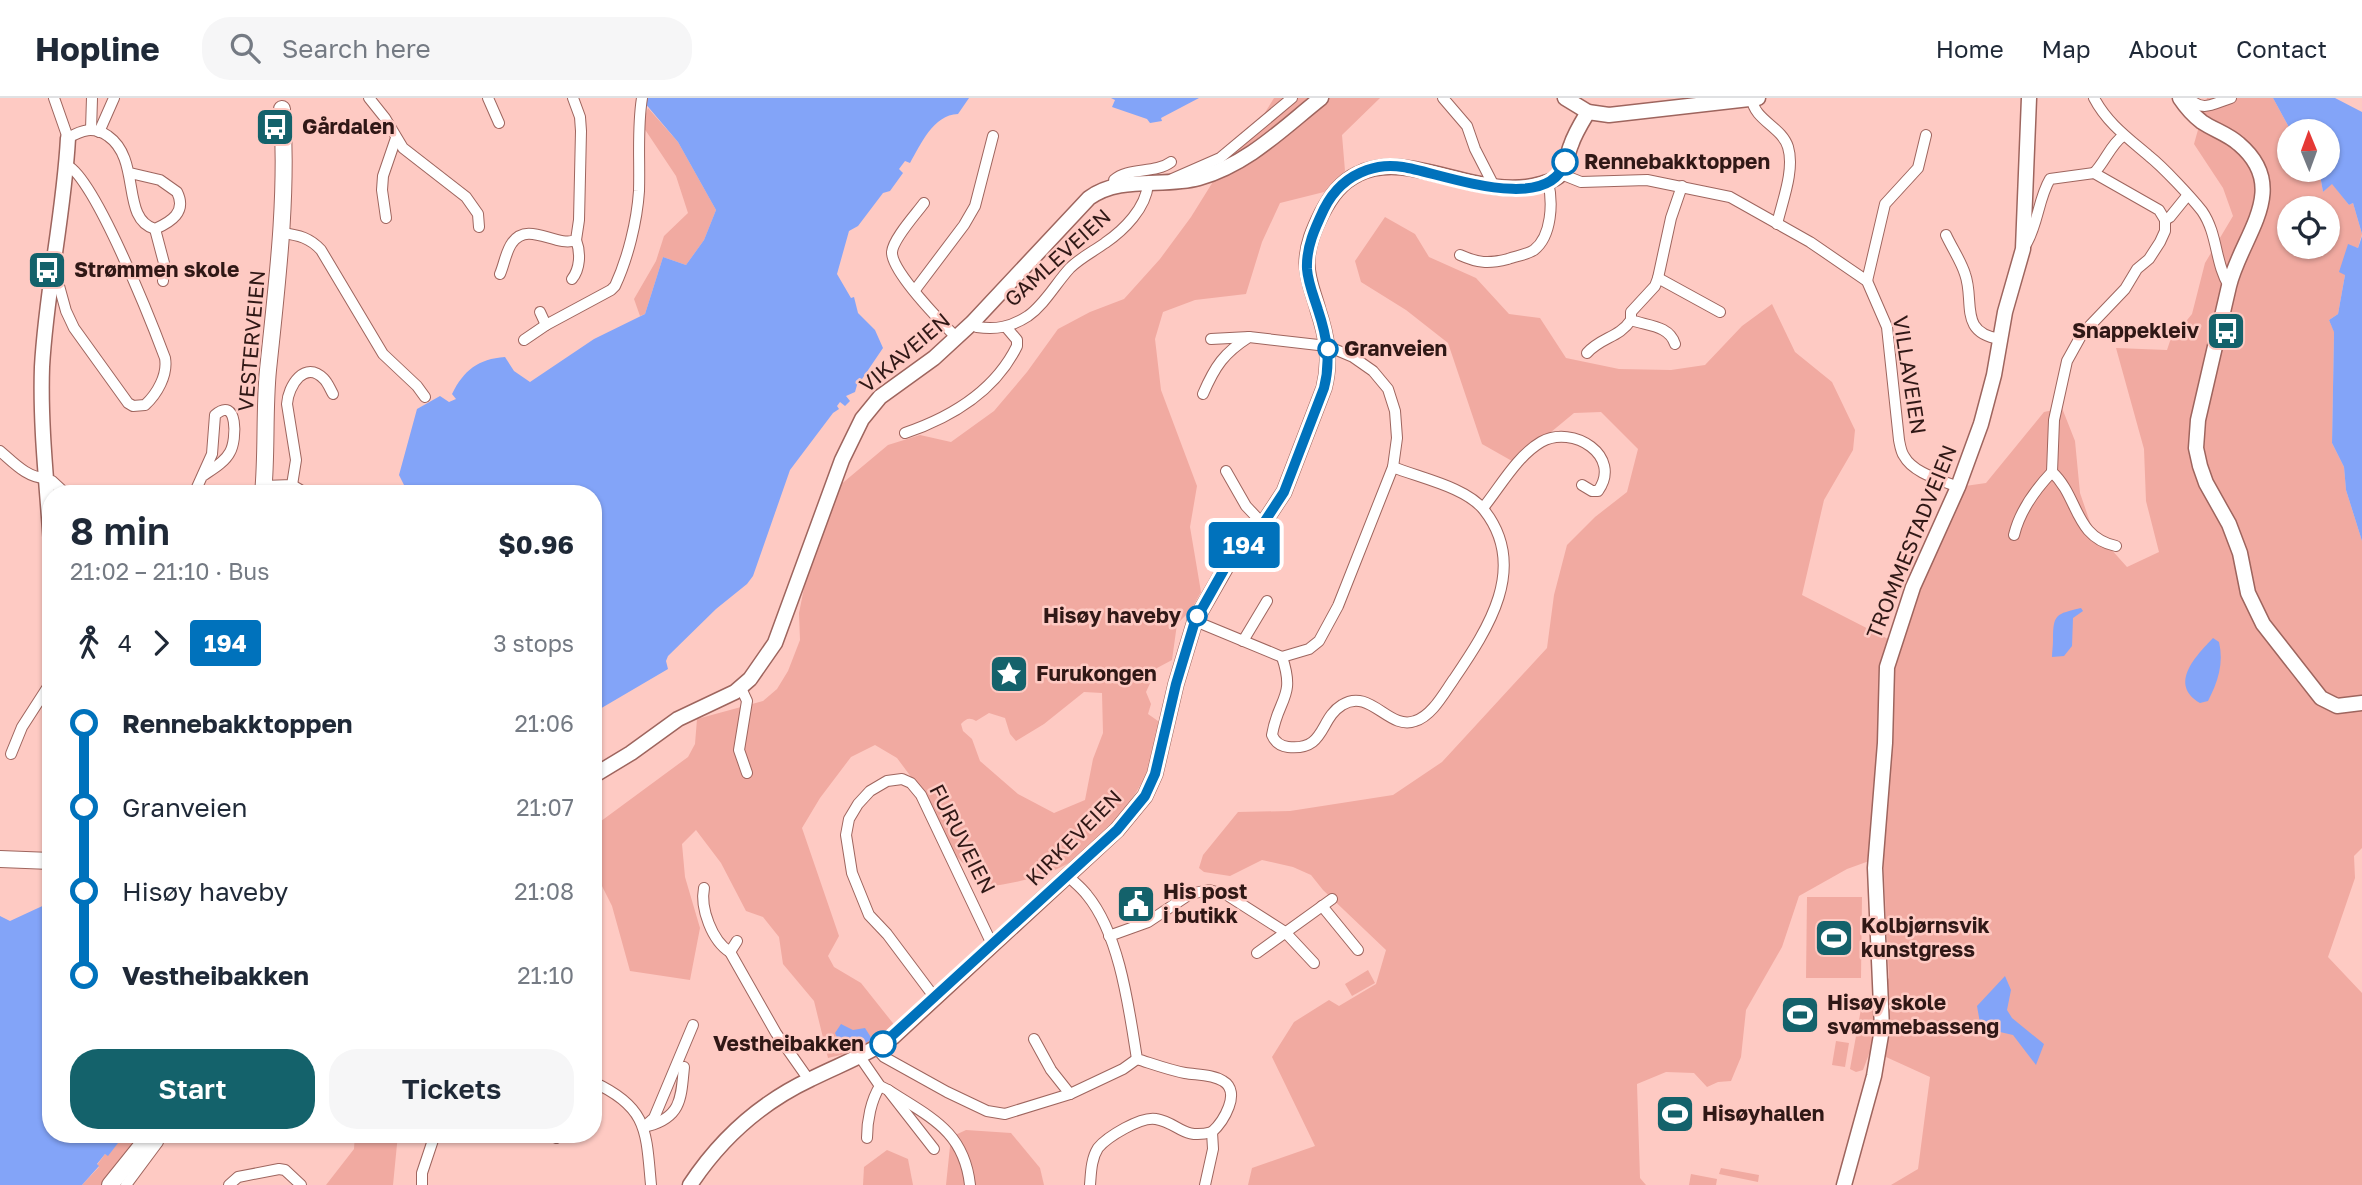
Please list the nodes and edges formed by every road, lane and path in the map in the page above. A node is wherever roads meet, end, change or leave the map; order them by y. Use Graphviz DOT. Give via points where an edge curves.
graph roads {
  1 [pos="54,98"];
  2 [pos="92,98"];
  3 [pos="114,98"];
  4 [pos="369,98"];
  5 [pos="488,98"];
  6 [pos="573,98"];
  7 [pos="642,98"];
  8 [pos="1293,98"];
  9 [pos="1321,98"];
  10 [pos="1443,98"];
  11 [pos="1565,98"];
  12 [pos="1758,98"];
  13 [pos="2027,98"];
  14 [pos="2094,98"];
  15 [pos="2180,98"];
  16 [pos="2189,98"];
  17 [pos="2231,98"];
  18 [pos="1752,99"];
  19 [pos="1729,100"];
  20 [pos="1674,102"];
  21 [pos="282,104"];
  22 [pos="1588,111"];
  23 [pos="499,123"];
  24 [pos="95,131"];
  25 [pos="1926,135"];
  26 [pos="993,136"];
  27 [pos="2123,136"];
  28 [pos="68,138"];
  29 [pos="396,138"];
  30 [pos="1171,162"];
  31 [pos="66,165"];
  32 [pos="130,173"];
  33 [pos="2094,173"];
  34 [pos="1554,178"];
  35 [pos="1166,183"];
  36 [pos="1148,184"];
  37 [pos="1115,185"];
  38 [pos="1682,186"];
  39 [pos="1495,188"];
  40 [pos="2187,196"];
  41 [pos="925,203"];
  42 [pos="386,218"];
  43 [pos="2165,220"];
  44 [pos="1777,224"];
  45 [pos="479,227"];
  46 [pos="155,229"];
  47 [pos="282,233"];
  48 [pos="1946,235"];
  49 [pos="576,240"];
  50 [pos="2023,249"];
  51 [pos="1460,255"];
  52 [pos="52,275"];
  53 [pos="500,275"];
  54 [pos="1658,278"];
  55 [pos="572,279"];
  56 [pos="163,281"];
  57 [pos="1867,281"];
  58 [pos="2229,286"];
  59 [pos="915,290"];
  60 [pos="540,312"];
  61 [pos="1720,312"];
  62 [pos="1631,320"];
  63 [pos="972,323"];
  64 [pos="546,325"];
  65 [pos="1006,327"];
  66 [pos="1250,337"];
  67 [pos="957,338"];
  68 [pos="1210,339"];
  69 [pos="2000,339"];
  70 [pos="524,340"];
  71 [pos="1675,344"];
  72 [pos="1327,346"];
  73 [pos="1587,354"];
  74 [pos="333,394"];
  75 [pos="1203,394"];
  76 [pos="425,397"];
  77 [pos="905,433"];
  78 [pos="0,451"];
  79 [pos="1394,467"];
  80 [pos="1226,471"];
  81 [pos="2052,472"];
  82 [pos="204,475"];
  83 [pos="47,479"];
  84 [pos="47,485"];
  85 [pos="56,485"];
  86 [pos="199,485"];
  87 [pos="264,485"];
  88 [pos="292,485"];
  89 [pos="1582,485"];
  90 [pos="1958,487"];
  91 [pos="1483,509"];
  92 [pos="1263,524"];
  93 [pos="2014,535"];
  94 [pos="2116,546"];
  95 [pos="1266,601"];
  96 [pos="1195,621"];
  97 [pos="1243,640"];
  98 [pos="1282,657"];
  99 [pos="741,688"];
  100 [pos="42,696"];
  101 [pos="2362,703"];
  102 [pos="11,754"];
  103 [pos="602,771"];
  104 [pos="747,773"];
  105 [pos="0,859"];
  106 [pos="42,861"];
  107 [pos="1068,876"];
  108 [pos="704,888"];
  109 [pos="1332,899"];
  110 [pos="1322,906"];
  111 [pos="1285,932"];
  112 [pos="1109,936"];
  113 [pos="737,941"];
  114 [pos="994,943"];
  115 [pos="1358,950"];
  116 [pos="730,952"];
  117 [pos="1257,953"];
  118 [pos="1314,963"];
  119 [pos="935,998"];
  120 [pos="693,1025"];
  121 [pos="1034,1039"];
  122 [pos="877,1049"];
  123 [pos="860,1058"];
  124 [pos="1137,1059"];
  125 [pos="684,1067"];
  126 [pos="809,1080"];
  127 [pos="602,1086"];
  128 [pos="884,1088"];
  129 [pos="1070,1094"];
  130 [pos="644,1127"];
  131 [pos="1212,1132"];
  132 [pos="867,1138"];
  133 [pos="145,1143"];
  134 [pos="157,1143"];
  135 [pos="432,1143"];
  136 [pos="934,1149"];
  137 [pos="110,1185"];
  138 [pos="126,1185"];
  139 [pos="229,1185"];
  140 [pos="301,1185"];
  141 [pos="422,1185"];
  142 [pos="651,1185"];
  143 [pos="690,1185"];
  144 [pos="970,1185"];
  145 [pos="1090,1185"];
  146 [pos="1205,1185"];
  147 [pos="1844,1185"];
  1 -- 28 [label="street"];
  2 -- 24 [label="street"];
  3 -- 24 [label="street"];
  4 -- 29 [label="street"];
  5 -- 23 [label="street"];
  6 -- 49 [label="street" via="581,131"];
  7 -- 64 [label="street" via="638,204 619,277 611,290"];
  8 -- 35 [label="street" via="1220,158"];
  9 -- 35 [label="main road, VIKAVEIEN" via="1240,161 1206,176"];
  10 -- 39 [label="street" via="1467,126"];
  11 -- 22 [label="main road"];
  12 -- 18 [label="main road"];
  13 -- 50 [label="main road, TROMMESTADVEIEN"];
  14 -- 27 [label="street"];
  15 -- 58 [label="main road" via="2202,122 2245,149 2262,177 2260,211"];
  16 -- 17 [label="street" via="2205,108"];
  18 -- 19 [label="main road"];
  18 -- 44 [label="street" via="1788,147 1787,180"];
  19 -- 20 [label="main road"];
  20 -- 22 [label="main road" via="1609,115"];
  21 -- 47 [label="main road, VESTERVEIEN"];
  22 -- 34 [label="main road"];
  24 -- 28 [label="street"];
  24 -- 32 [label="street" via="120,147"];
  25 -- 57 [label="street" via="1918,168 1885,204"];
  26 -- 59 [label="street" via="975,206"];
  27 -- 33 [label="street"];
  27 -- 40 [label="street" via="2152,158"];
  28 -- 31 [label="main road"];
  29 -- 42 [label="street" via="383,176"];
  29 -- 45 [label="street" via="413,157 466,197 478,214"];
  30 -- 37 [label="street" via="1119,176"];
  31 -- 52 [label="main road"];
  31 -- 52 [label="street" via="80,175 109,228 165,358 164,374 145,405 128,403 80,338"];
  32 -- 46 [label="street" via="137,215"];
  32 -- 46 [label="street" via="168,184 180,198 177,215"];
  33 -- 43 [label="street" via="2150,204"];
  33 -- 50 [label="street" via="2050,179"];
  34 -- 38 [label="street" via="1647,180"];
  34 -- 39 [label="main road, KIRKEVEIEN" via="1530,187"];
  34 -- 51 [label="street" via="1547,227 1532,251 1490,264"];
  35 -- 36 [label="main road, VIKAVEIEN"];
  36 -- 37 [label="main road, VIKAVEIEN"];
  36 -- 65 [label="street, GAMLEVEIEN" via="1144,204 1109,241 1072,266 1028,316"];
  37 -- 63 [label="main road, VIKAVEIEN" via="1088,198"];
  38 -- 44 [label="street" via="1730,197"];
  38 -- 54 [label="street"];
  39 -- 72 [label="main road, KIRKEVEIEN" via="1394,166 1368,170 1346,181 1328,201 1308,250 1309,282"];
  40 -- 43 [label="street"];
  40 -- 58 [label="street" via="2209,222"];
  41 -- 59 [label="street" via="892,252"];
  43 -- 81 [label="street" via="2165,231 2149,259 2082,334 2067,361 2054,419"];
  44 -- 57 [label="street"];
  46 -- 56 [label="street" via="164,263"];
  47 -- 76 [label="street" via="315,243 383,354"];
  47 -- 87 [label="main road, VESTERVEIEN" via="268,374"];
  48 -- 69 [label="street" via="1966,276 1973,323 1983,333"];
  49 -- 53 [label="street" via="562,243 533,233 520,237 512,242"];
  49 -- 55 [label="street" via="578,271"];
  50 -- 69 [label="main road, TROMMESTADVEIEN"];
  52 -- 83 [label="main road" via="42,387"];
  54 -- 61 [label="street"];
  54 -- 62 [label="street" via="1631,312"];
  57 -- 90 [label="street, VILLAVEIEN" via="1887,327 1903,456"];
  58 -- 101 [label="main road" via="2198,420 2200,466 2229,524 2248,593 2263,624 2321,698 2337,706"];
  59 -- 67 [label="street" via="926,308"];
  60 -- 64 [label="street"];
  62 -- 71 [label="street" via="1665,330"];
  62 -- 73 [label="street" via="1620,333 1596,343"];
  63 -- 65 [label="street, GAMLEVEIEN" via="976,327"];
  63 -- 67 [label="main road, VIKAVEIEN"];
  64 -- 70 [label="street"];
  65 -- 77 [label="street" via="1017,346 998,378 954,411"];
  66 -- 68 [label="street"];
  66 -- 72 [label="street"];
  66 -- 75 [label="street" via="1219,361"];
  67 -- 99 [label="main road, VIKAVEIEN" via="880,397 862,419 842,460 775,643"];
  69 -- 90 [label="main road, TROMMESTADVEIEN" via="1994,375"];
  72 -- 79 [label="street" via="1353,357 1388,389 1395,411"];
  72 -- 92 [label="main road, KIRKEVEIEN" via="1324,388 1284,492"];
  74 -- 88 [label="street" via="326,381 314,374 299,376 289,389 296,460"];
  78 -- 83 [label="street" via="21,469"];
  79 -- 91 [label="street" via="1452,488"];
  79 -- 98 [label="street" via="1338,606 1318,641 1309,649"];
  80 -- 92 [label="street" via="1246,506"];
  81 -- 93 [label="street" via="2026,505"];
  81 -- 94 [label="street" via="2063,482 2091,535"];
  82 -- 82 [label="street" via="212,454 213,420 218,412 227,411 235,429 232,448"];
  82 -- 86 [label="street"];
  83 -- 84 [label="main road"];
  83 -- 85 [label="street"];
  89 -- 91 [label="street" via="1598,491 1602,485 1600,456 1575,437 1552,437 1524,456"];
  90 -- 147 [label="main road, TROMMESTADVEIEN" via="1913,587 1887,667 1875,868 1882,1029"];
  91 -- 98 [label="street" via="1503,551 1502,590 1469,656 1423,718 1399,722 1369,703 1355,701 1335,711 1312,743 1279,744 1272,735 1288,687"];
  92 -- 96 [label="main road, KIRKEVEIEN" via="1226,566"];
  95 -- 97 [label="street"];
  96 -- 97 [label="street"];
  96 -- 107 [label="main road, KIRKEVEIEN" via="1151,785 1132,813"];
  97 -- 98 [label="street"];
  99 -- 103 [label="main road, VIKAVEIEN" via="678,719"];
  99 -- 104 [label="street" via="747,701 740,750"];
  100 -- 102 [label="street"];
  105 -- 106 [label="main road"];
  107 -- 112 [label="street" via="1088,895"];
  107 -- 114 [label="main road, KIRKEVEIEN"];
  108 -- 116 [label="street" via="703,907 720,943"];
  109 -- 110 [label="street"];
  110 -- 111 [label="street"];
  110 -- 115 [label="street"];
  111 -- 112 [label="street" via="1227,895 1209,890 1190,894 1148,922"];
  111 -- 117 [label="street"];
  111 -- 118 [label="street"];
  112 -- 124 [label="street" via="1128,1002"];
  113 -- 116 [label="street"];
  114 -- 119 [label="main road, KIRKEVEIEN"];
  114 -- 119 [label="street, FURUVEIEN" via="921,795 902,779 870,791 849,820 846,835 852,873 869,915"];
  116 -- 126 [label="street"];
  119 -- 122 [label="main road, KIRKEVEIEN"];
  120 -- 130 [label="street" via="654,1118"];
  121 -- 129 [label="street"];
  122 -- 123 [label="main road, KIRKEVEIEN"];
  122 -- 129 [label="street" via="884,1057 987,1111 1016,1112"];
  123 -- 126 [label="main road, KIRKEVEIEN"];
  123 -- 128 [label="street"];
  124 -- 129 [label="street"];
  124 -- 131 [label="street" via="1227,1084 1230,1104"];
  125 -- 130 [label="street" via="677,1108 660,1122"];
  126 -- 143 [label="main road, KIRKEVEIEN" via="747,1118 712,1153"];
  127 -- 130 [label="street" via="631,1106"];
  128 -- 132 [label="street" via="873,1102"];
  128 -- 136 [label="street"];
  128 -- 144 [label="street" via="950,1133"];
  130 -- 142 [label="street"];
  131 -- 145 [label="street" via="1192,1135 1157,1119 1141,1121 1098,1148"];
  131 -- 146 [label="street"];
  133 -- 137 [label="main road"];
  134 -- 138 [label="street"];
  135 -- 141 [label="street"];
  139 -- 140 [label="street" via="238,1177 279,1169"];
}
